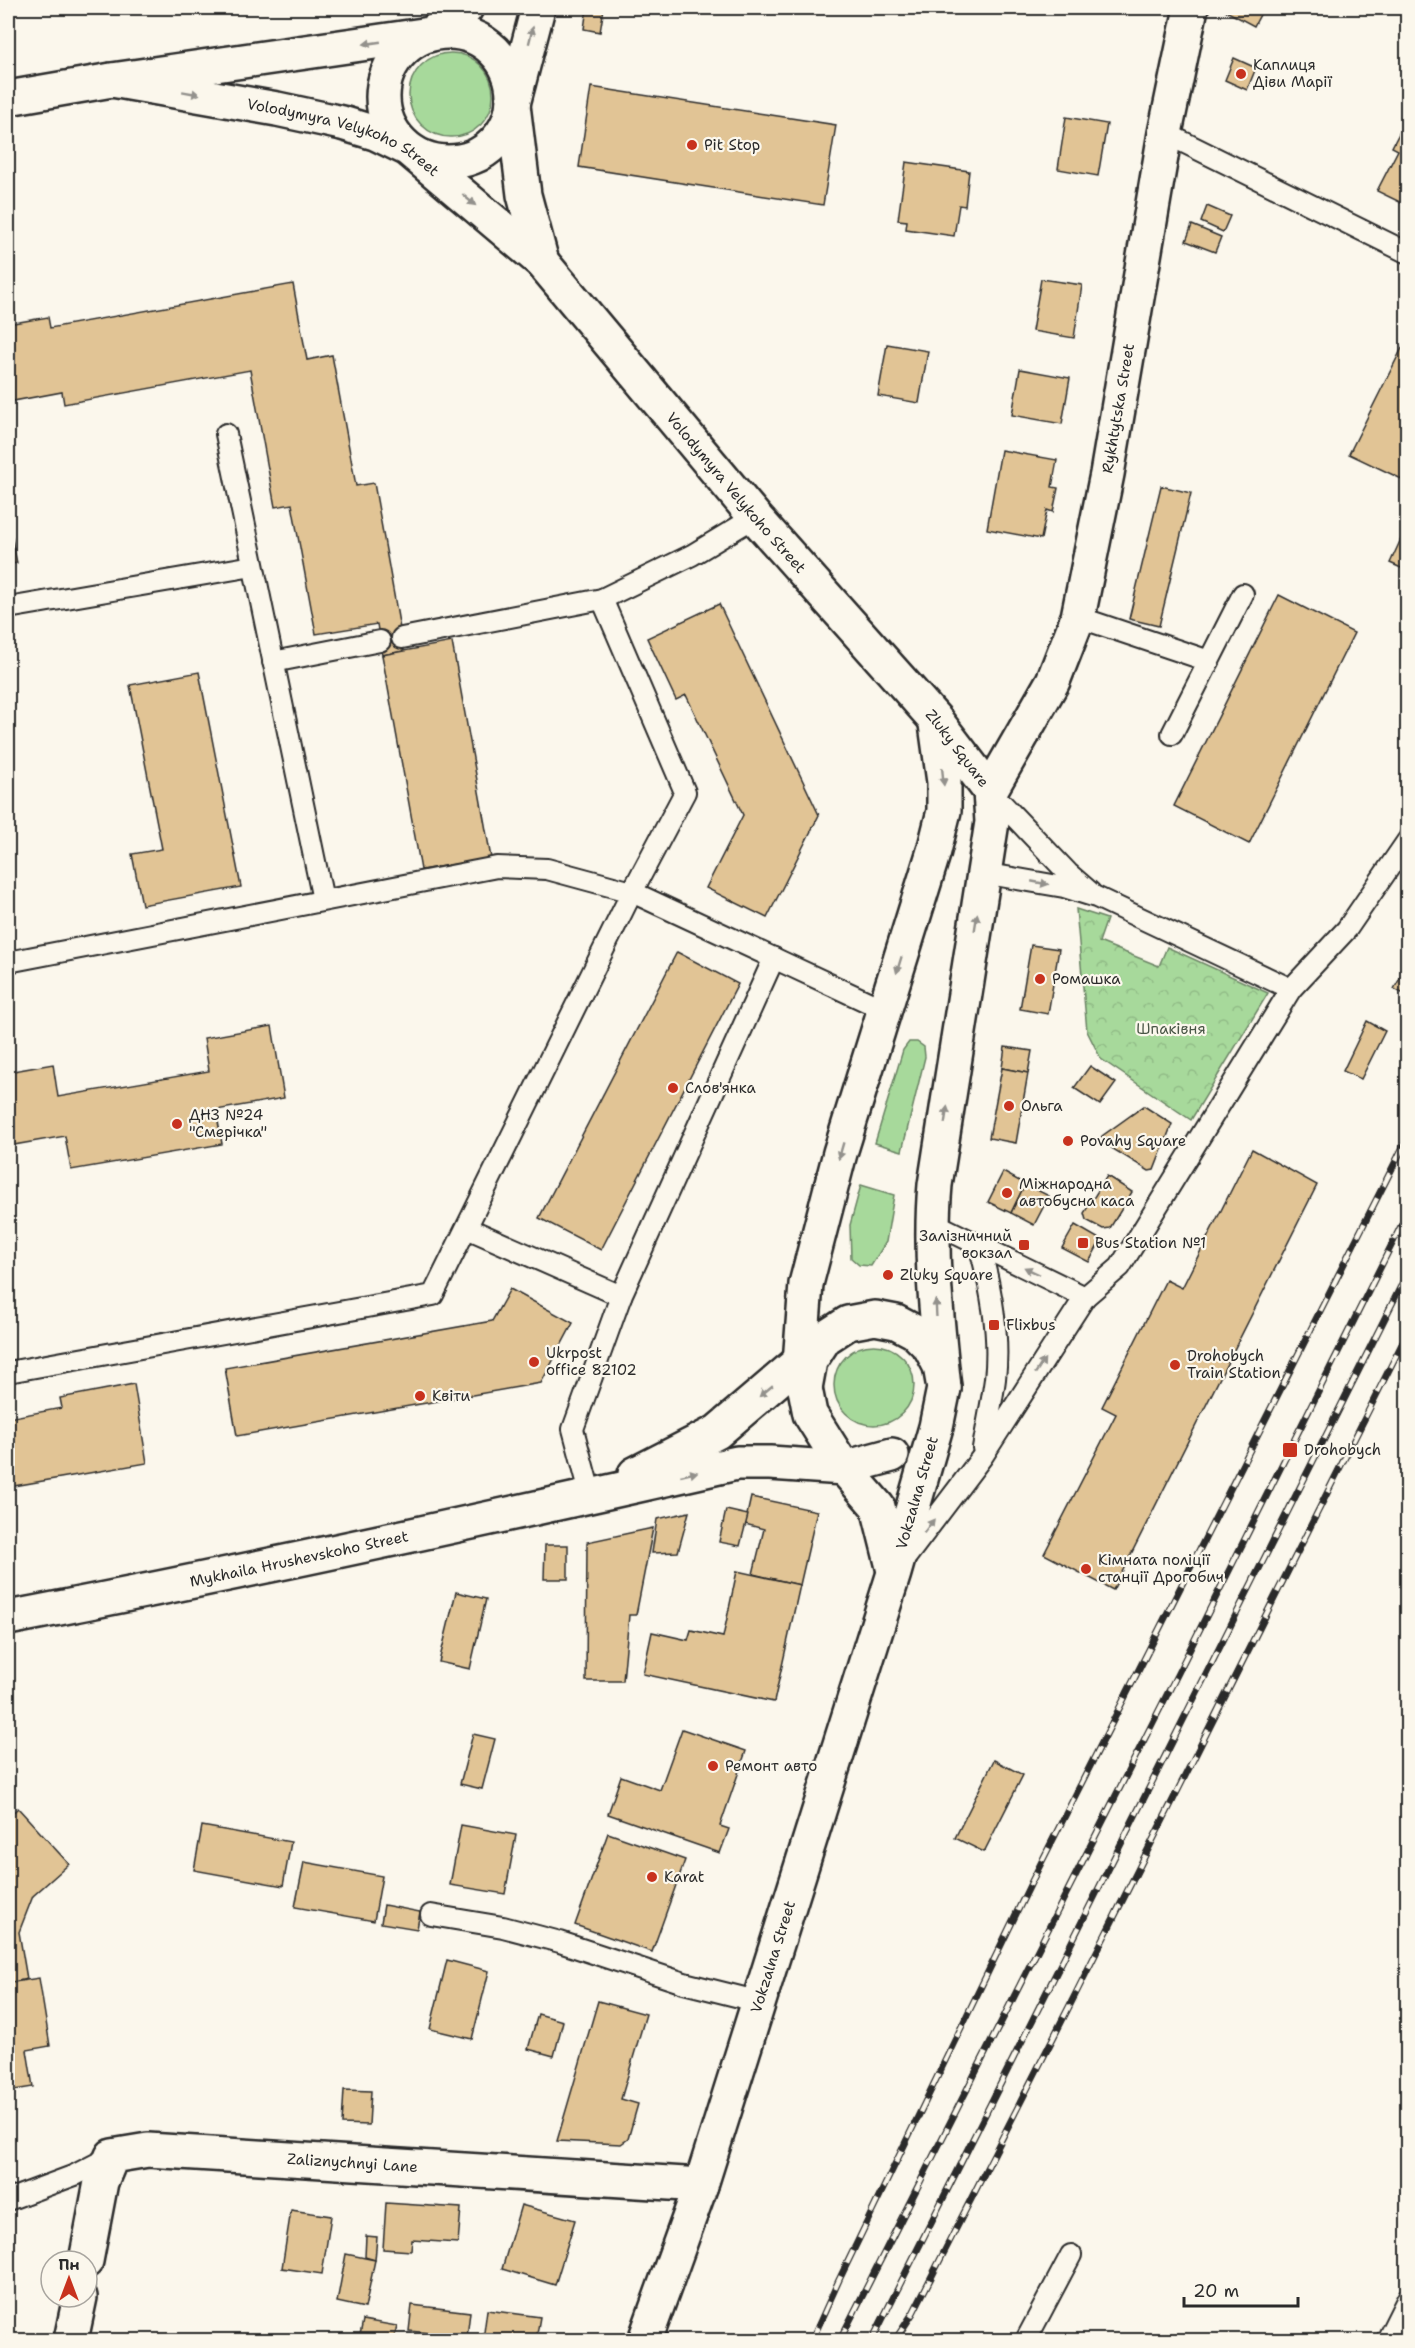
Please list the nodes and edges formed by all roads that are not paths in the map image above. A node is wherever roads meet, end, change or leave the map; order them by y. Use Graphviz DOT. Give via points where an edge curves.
graph roads {
  1 [pos="466,8"];
  2 [pos="538,8"];
  3 [pos="1191,8"];
  4 [pos="430,34"];
  5 [pos="112,80"];
  6 [pos="8,98"];
  7 [pos="513,104"];
  8 [pos="1165,133"];
  9 [pos="408,149"];
  10 [pos="1407,254"];
  11 [pos="542,262"];
  12 [pos="226,434"];
  13 [pos="755,517"];
  14 [pos="254,566"];
  15 [pos="1243,594"];
  16 [pos="602,599"];
  17 [pos="8,608"];
  18 [pos="1078,617"];
  19 [pos="402,638"];
  20 [pos="380,641"];
  21 [pos="1209,661"];
  22 [pos="273,662"];
  23 [pos="935,719"];
  24 [pos="1172,734"];
  25 [pos="990,791"];
  26 [pos="1407,840"];
  27 [pos="983,873"];
  28 [pos="632,892"];
  29 [pos="1096,897"];
  30 [pos="323,900"];
  31 [pos="774,958"];
  32 [pos="8,962"];
  33 [pos="1291,989"];
  34 [pos="885,1010"];
  35 [pos="932,1222"];
  36 [pos="467,1228"];
  37 [pos="979,1245"];
  38 [pos="621,1296"];
  39 [pos="1085,1297"];
  40 [pos="8,1372"];
  41 [pos="802,1375"];
  42 [pos="941,1401"];
  43 [pos="825,1437"];
  44 [pos="892,1455"];
  45 [pos="982,1457"];
  46 [pos="844,1468"];
  47 [pos="591,1496"];
  48 [pos="894,1573"];
  49 [pos="8,1618"];
  50 [pos="431,1915"];
  51 [pos="760,2002"];
  52 [pos="112,2156"];
  53 [pos="701,2185"];
  54 [pos="8,2200"];
  55 [pos="88,2249"];
  56 [pos="1071,2255"];
  57 [pos="1407,2298"];
  58 [pos="77,2309"];
  59 [pos="71,2340"];
  60 [pos="645,2340"];
  61 [pos="1026,2340"];
  62 [pos="1387,2340"];
  1 -- 4 [label="street"];
  7 -- 2 [label="street, one-way"];
  3 -- 8 [label="street, Rykhtytska Street"];
  4 -- 5 [label="street, Volodymyra Velykoho Street, one-way"];
  4 -- 7 [label="street" via="465,34 483,42 507,70"];
  4 -- 9 [label="street" via="398,55 384,87 383,105 388,122"];
  5 -- 6 [label="street, Volodymyra Velykoho Street"];
  5 -- 9 [label="street, Volodymyra Velykoho Street, one-way" via="342,123"];
  7 -- 9 [label="street" via="507,126 482,153 445,162 427,159"];
  7 -- 11 [label="street, Volodymyra Velykoho Street" via="524,195"];
  8 -- 10 [label="lane"];
  8 -- 18 [label="street, Rykhtytska Street" via="1107,474"];
  9 -- 11 [label="street, Volodymyra Velykoho Street, one-way"];
  11 -- 13 [label="street, Volodymyra Velykoho Street"];
  12 -- 14 [label="lane"];
  13 -- 16 [label="lane" via="692,555"];
  13 -- 23 [label="street, Volodymyra Velykoho Street"];
  14 -- 17 [label="lane"];
  14 -- 22 [label="lane"];
  15 -- 21 [label="lane"];
  16 -- 19 [label="lane"];
  16 -- 28 [label="lane" via="684,792"];
  18 -- 21 [label="lane"];
  18 -- 25 [label="street, Rykhtytska Street" via="1053,681"];
  20 -- 22 [label="lane"];
  21 -- 24 [label="lane"];
  22 -- 30 [label="lane"];
  23 -- 25 [label="street, Zluky Square"];
  23 -- 34 [label="street, Zluky Square, one-way" via="944,811"];
  25 -- 27 [label="street, Zluky Square" via="992,822"];
  25 -- 29 [label="lane"];
  26 -- 33 [label="lane" via="1347,929"];
  27 -- 29 [label="lane, one-way" via="1064,887"];
  35 -- 27 [label="street, Zluky Square, one-way"];
  28 -- 30 [label="lane" via="547,869 497,867"];
  28 -- 31 [label="lane"];
  28 -- 36 [label="lane"];
  29 -- 33 [label="lane"];
  30 -- 32 [label="lane"];
  31 -- 34 [label="lane"];
  31 -- 38 [label="lane"];
  33 -- 39 [label="lane" via="1120,1267"];
  34 -- 41 [label="street, Zluky Square, one-way" via="840,1153 806,1284"];
  35 -- 37 [label="lane"];
  42 -- 35 [label="street, Zluky Square, one-way"];
  36 -- 38 [label="lane"];
  36 -- 40 [label="lane" via="433,1295"];
  39 -- 37 [label="lane, one-way"];
  37 -- 45 [label="lane" via="994,1325 995,1377"];
  38 -- 47 [label="lane" via="573,1429"];
  45 -- 39 [label="lane, one-way"];
  41 -- 42 [label="street, Mykhaila Hrushevskoho Street" via="825,1338 848,1323 875,1318 896,1322 915,1332 930,1347 940,1366"];
  41 -- 43 [label="street, Zluky Square" via="810,1414"];
  41 -- 47 [label="street, Mykhaila Hrushevskoho Street, one-way" via="717,1432"];
  42 -- 44 [label="street, Mykhaila Hrushevskoho Street" via="924,1437"];
  42 -- 48 [label="street, Vokzalna Street"];
  43 -- 44 [label="street" via="857,1453"];
  43 -- 46 [label="street, Vokzalna Street"];
  44 -- 46 [label="street, Mykhaila Hrushevskoho Street"];
  48 -- 45 [label="lane, one-way"];
  47 -- 46 [label="street, Mykhaila Hrushevskoho Street, one-way" via="737,1463"];
  46 -- 48 [label="street, Vokzalna Street" via="878,1507"];
  47 -- 49 [label="street, Mykhaila Hrushevskoho Street" via="249,1571"];
  48 -- 51 [label="street, Vokzalna Street"];
  50 -- 51 [label="lane" via="503,1927 560,1942 684,1983"];
  51 -- 53 [label="street, Vokzalna Street"];
  52 -- 53 [label="street, Zaliznychnyi Lane" via="148,2150"];
  52 -- 54 [label="lane" via="75,2175"];
  52 -- 55 [label="street" via="101,2182"];
  53 -- 60 [label="street, Vokzalna Street"];
  56 -- 61 [label="lane"];
  57 -- 62 [label="lane"];
  58 -- 59 [label="street"];
}
